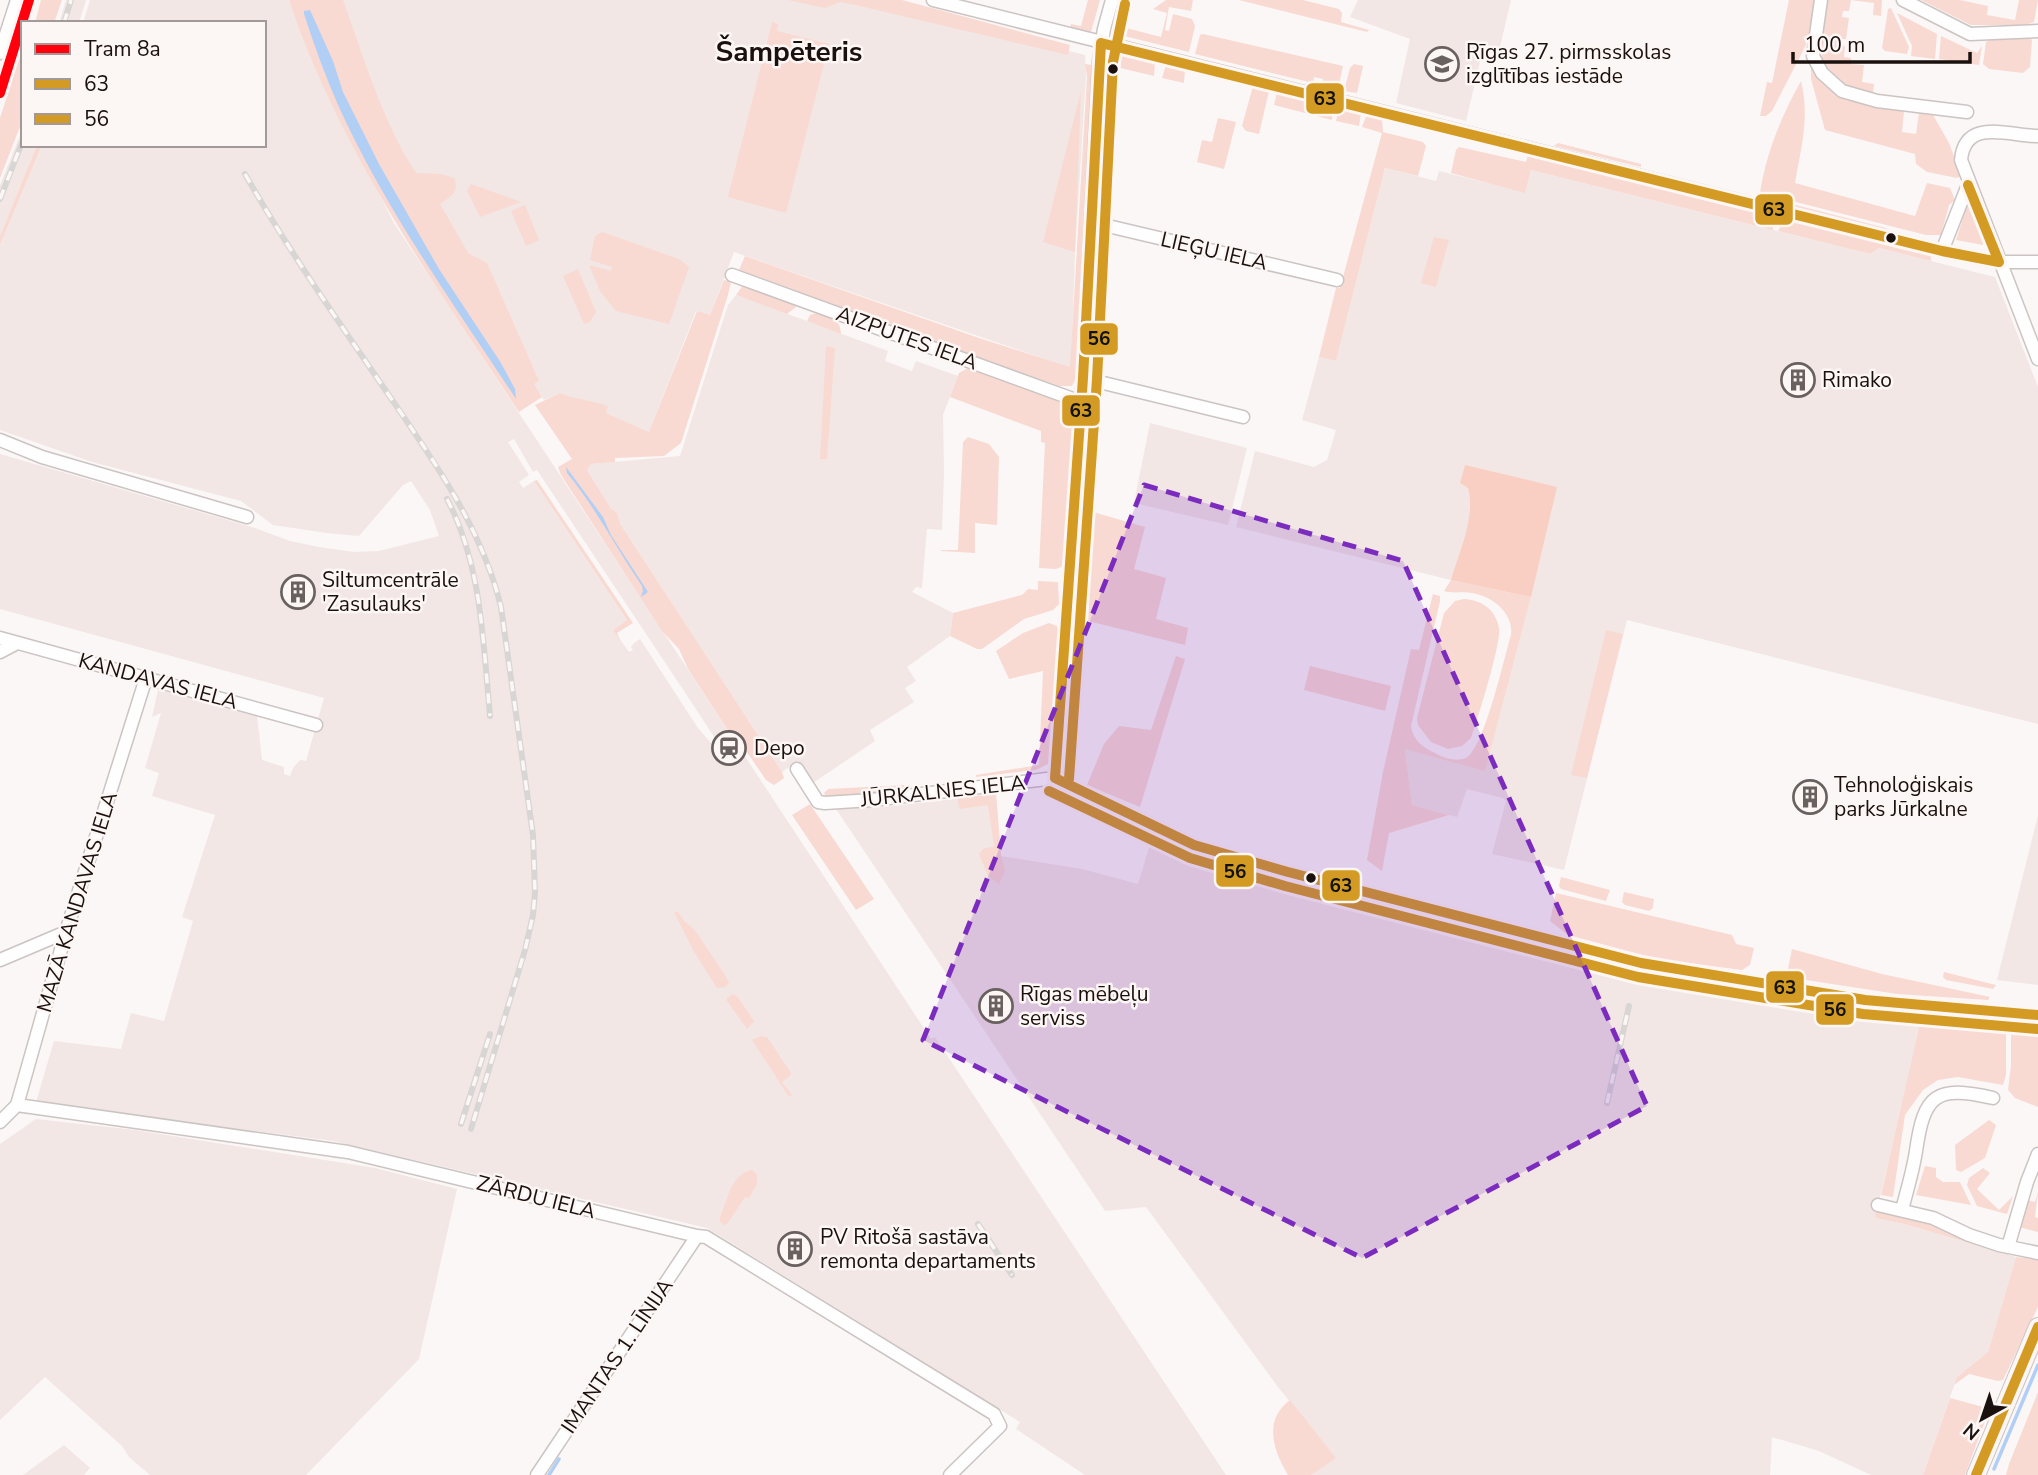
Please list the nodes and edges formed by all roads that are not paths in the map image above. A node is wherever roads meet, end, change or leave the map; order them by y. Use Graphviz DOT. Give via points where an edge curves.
graph roads {
  1 [pos="17,0"];
  2 [pos="933,0"];
  3 [pos="1112,0"];
  4 [pos="1821,0"];
  5 [pos="1903,0"];
  6 [pos="6,16"];
  7 [pos="2038,31"];
  8 [pos="1101,43"];
  9 [pos="0,53"];
  10 [pos="1967,112"];
  11 [pos="2038,136"];
  12 [pos="1968,185"];
  13 [pos="1091,222"];
  14 [pos="1942,251"];
  15 [pos="1999,262"];
  16 [pos="2038,262"];
  17 [pos="732,275"];
  18 [pos="1337,280"];
  19 [pos="2038,359"];
  20 [pos="1083,378"];
  21 [pos="1081,402"];
  22 [pos="1243,417"];
  23 [pos="0,440"];
  24 [pos="247,517"];
  25 [pos="0,638"];
  26 [pos="17,643"];
  27 [pos="0,652"];
  28 [pos="146,678"];
  29 [pos="316,725"];
  30 [pos="797,769"];
  31 [pos="1055,778"];
  32 [pos="66,932"];
  33 [pos="0,960"];
  34 [pos="2038,1015"];
  35 [pos="1993,1098"];
  36 [pos="17,1105"];
  37 [pos="0,1122"];
  38 [pos="2038,1154"];
  39 [pos="1878,1205"];
  40 [pos="1902,1210"];
  41 [pos="696,1236"];
  42 [pos="2008,1247"];
  43 [pos="2038,1253"];
  44 [pos="2038,1328"];
  45 [pos="537,1475"];
  46 [pos="950,1475"];
  47 [pos="1976,1475"];
  1 -- 6 [label="street"];
  2 -- 8 [label="street"];
  3 -- 8 [label="street"];
  4 -- 10 [label="street" via="1813,55 1822,73 1842,91 1877,101"];
  5 -- 7 [label="street" via="1970,34"];
  6 -- 9 [label="street"];
  8 -- 13 [label="street"];
  8 -- 14 [label="street"];
  11 -- 12 [label="street" via="1999,132 1978,133 1969,139 1961,160"];
  12 -- 14 [label="street"];
  12 -- 15 [label="street"];
  13 -- 18 [label="street, LIEĢU IELA"];
  13 -- 20 [label="street"];
  14 -- 15 [label="street"];
  15 -- 16 [label="street"];
  15 -- 19 [label="street"];
  17 -- 21 [label="street, AIZPUTES IELA"];
  20 -- 21 [label="street"];
  20 -- 22 [label="street"];
  21 -- 31 [label="street"];
  23 -- 24 [label="street" via="42,457"];
  25 -- 26 [label="street, KANDAVAS IELA"];
  26 -- 27 [label="street"];
  26 -- 28 [label="street, KANDAVAS IELA"];
  28 -- 29 [label="street, KANDAVAS IELA"];
  28 -- 32 [label="street, MAZĀ KANDAVAS IELA"];
  30 -- 31 [label="street, JŪRKALNES IELA" via="818,802 825,803"];
  31 -- 34 [label="street, JŪRKALNES IELA" via="1194,845 1641,963 1864,1000"];
  32 -- 33 [label="street"];
  32 -- 36 [label="street, MAZĀ KANDAVAS IELA"];
  35 -- 40 [label="street" via="1953,1092 1928,1106"];
  36 -- 37 [label="street, MAZĀ KANDAVAS IELA"];
  36 -- 41 [label="street, ZĀRDU IELA" via="348,1152"];
  38 -- 42 [label="street"];
  39 -- 40 [label="street"];
  40 -- 42 [label="street"];
  41 -- 45 [label="street, IMANTAS 1. LĪNIJA"];
  41 -- 46 [label="street, ZĀRDU IELA" via="706,1237 994,1413 1000,1426"];
  42 -- 43 [label="street"];
  44 -- 47 [label="street"];
}
